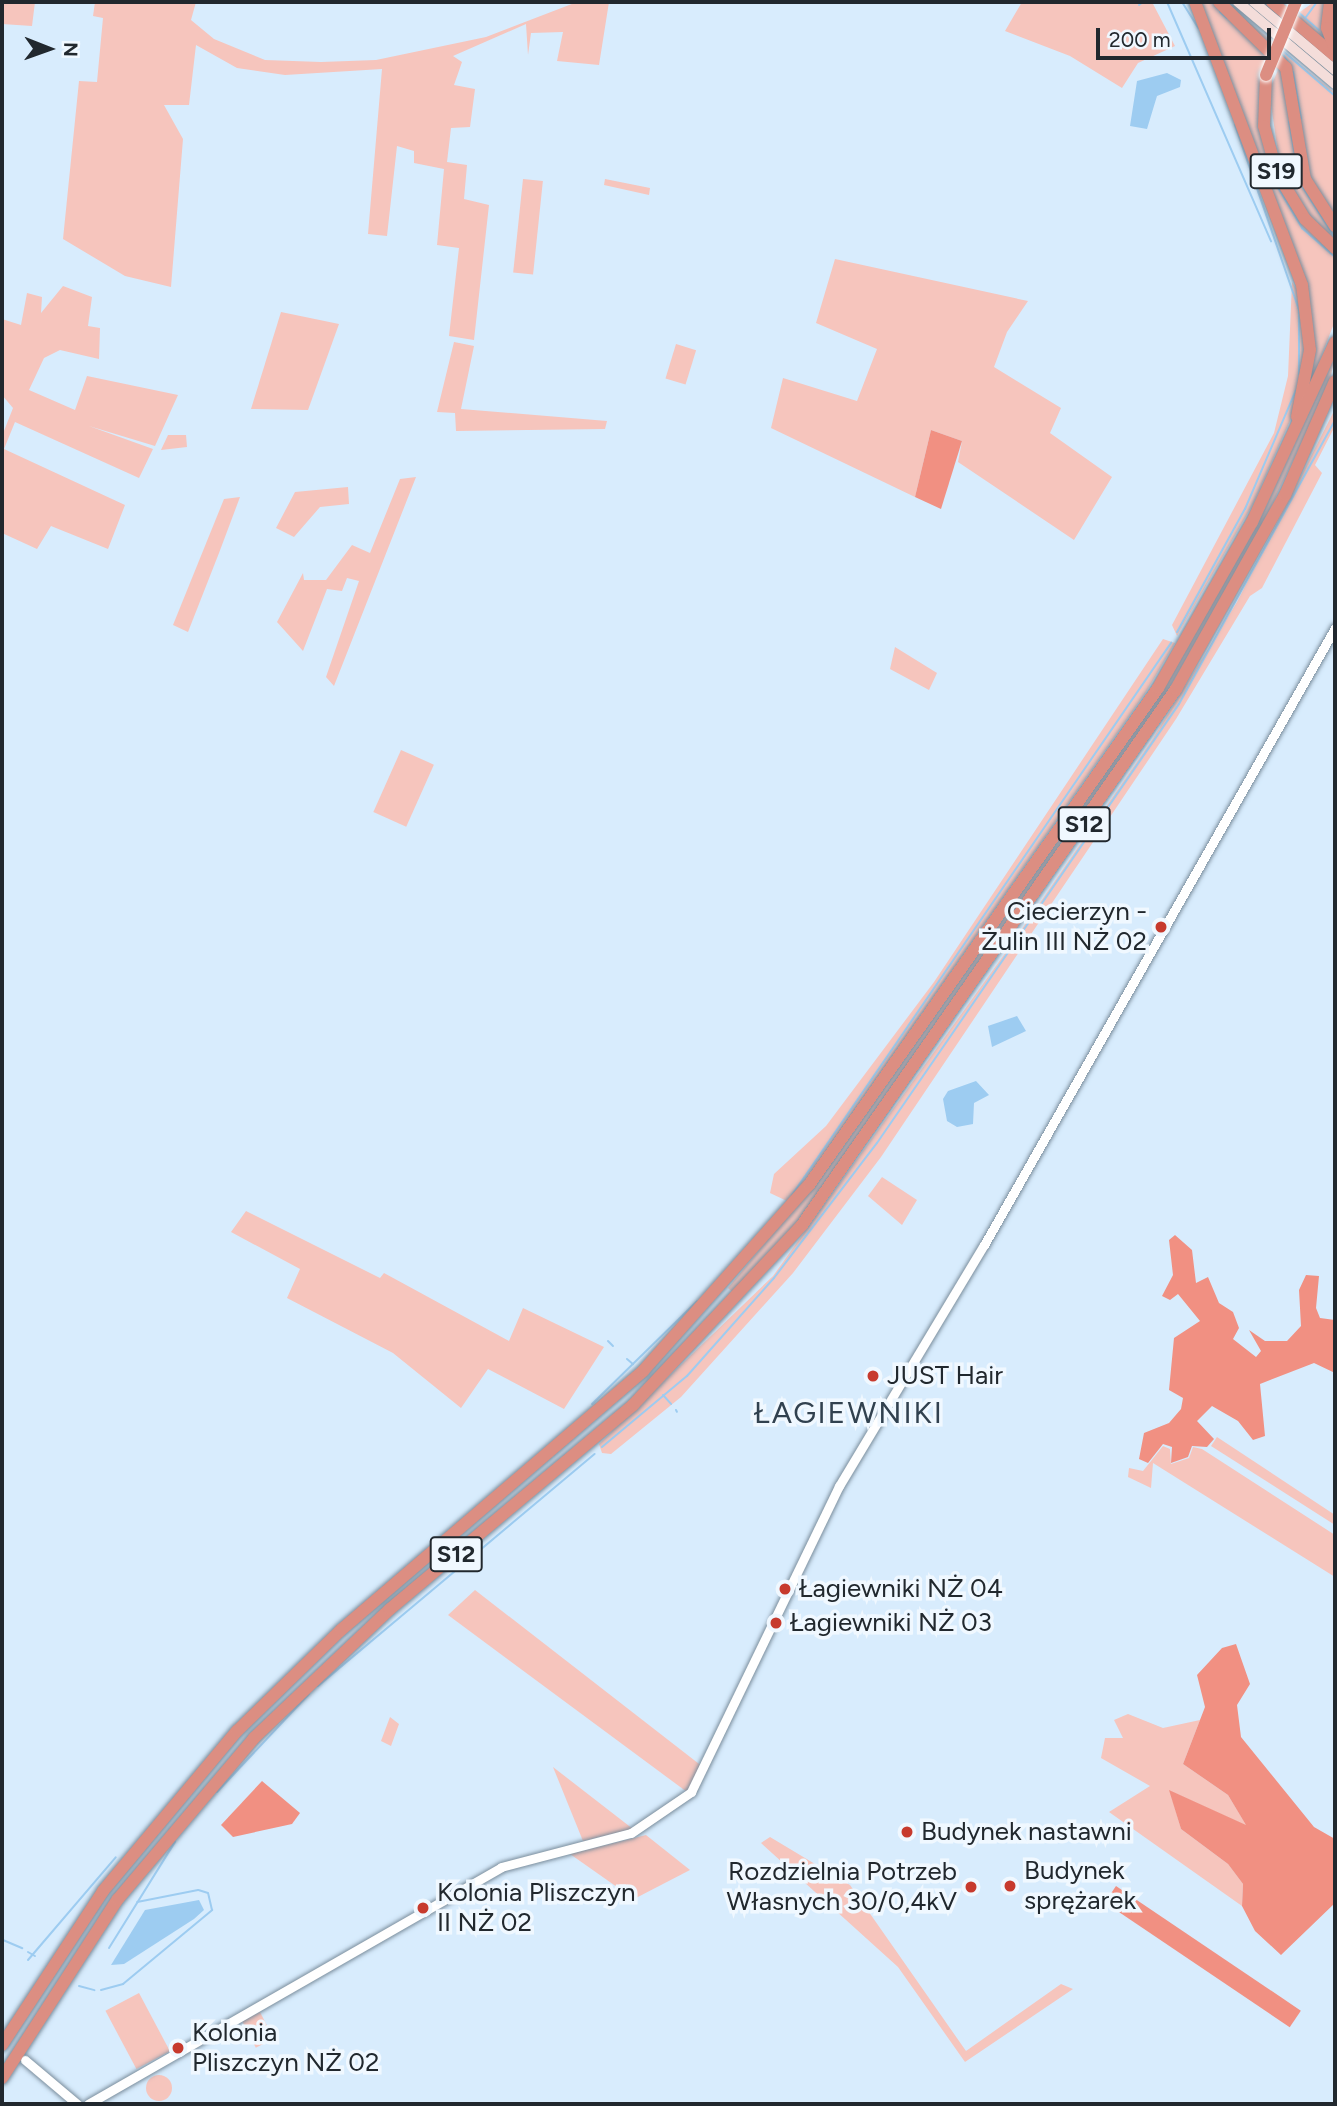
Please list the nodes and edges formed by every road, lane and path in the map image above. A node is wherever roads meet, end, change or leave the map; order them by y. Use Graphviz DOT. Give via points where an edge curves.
graph roads {
  1 [pos="1195,2"];
  2 [pos="1219,2"];
  3 [pos="1238,2"];
  4 [pos="1254,2"];
  5 [pos="1272,2"];
  6 [pos="1296,2"];
  7 [pos="1330,2"];
  8 [pos="1335,48"];
  9 [pos="1335,56"];
  10 [pos="1335,70"];
  11 [pos="1335,84"];
  12 [pos="1335,226"];
  13 [pos="1335,248"];
  14 [pos="1335,342"];
  15 [pos="1335,380"];
  16 [pos="1335,400"];
  17 [pos="1321,417"];
  18 [pos="1289,449"];
  19 [pos="1335,628"];
  20 [pos="2,2045"];
  21 [pos="25,2060"];
  22 [pos="2,2078"];
  23 [pos="77,2104"];
  24 [pos="88,2104"];
  1 -- 18 [label="highway" via="1306,301 1309,365"];
  2 -- 12 [label="highway" via="1286,68 1305,179"];
  3 -- 11 [label="main road"];
  4 -- 10 [label="main road"];
  5 -- 9 [label="highway"];
  6 -- 13 [label="highway, S19, bridge" via="1266,75 1264,125 1277,173 1305,219"];
  7 -- 8 [label="highway" via="1327,28"];
  14 -- 18 [label="highway, S12"];
  15 -- 17 [label="highway, S12"];
  16 -- 17 [label="highway"];
  17 -- 22 [label="highway, S12" via="1176,689 802,1225 633,1405 356,1639 244,1748 118,1899"];
  18 -- 20 [label="highway, S12" via="1207,606 1104,770 785,1216 619,1395 357,1615 237,1731 111,1880"];
  19 -- 24 [label="street" via="984,1245 839,1486 691,1792 623,1836 501,1867"];
  21 -- 23 [label="street"];
}
